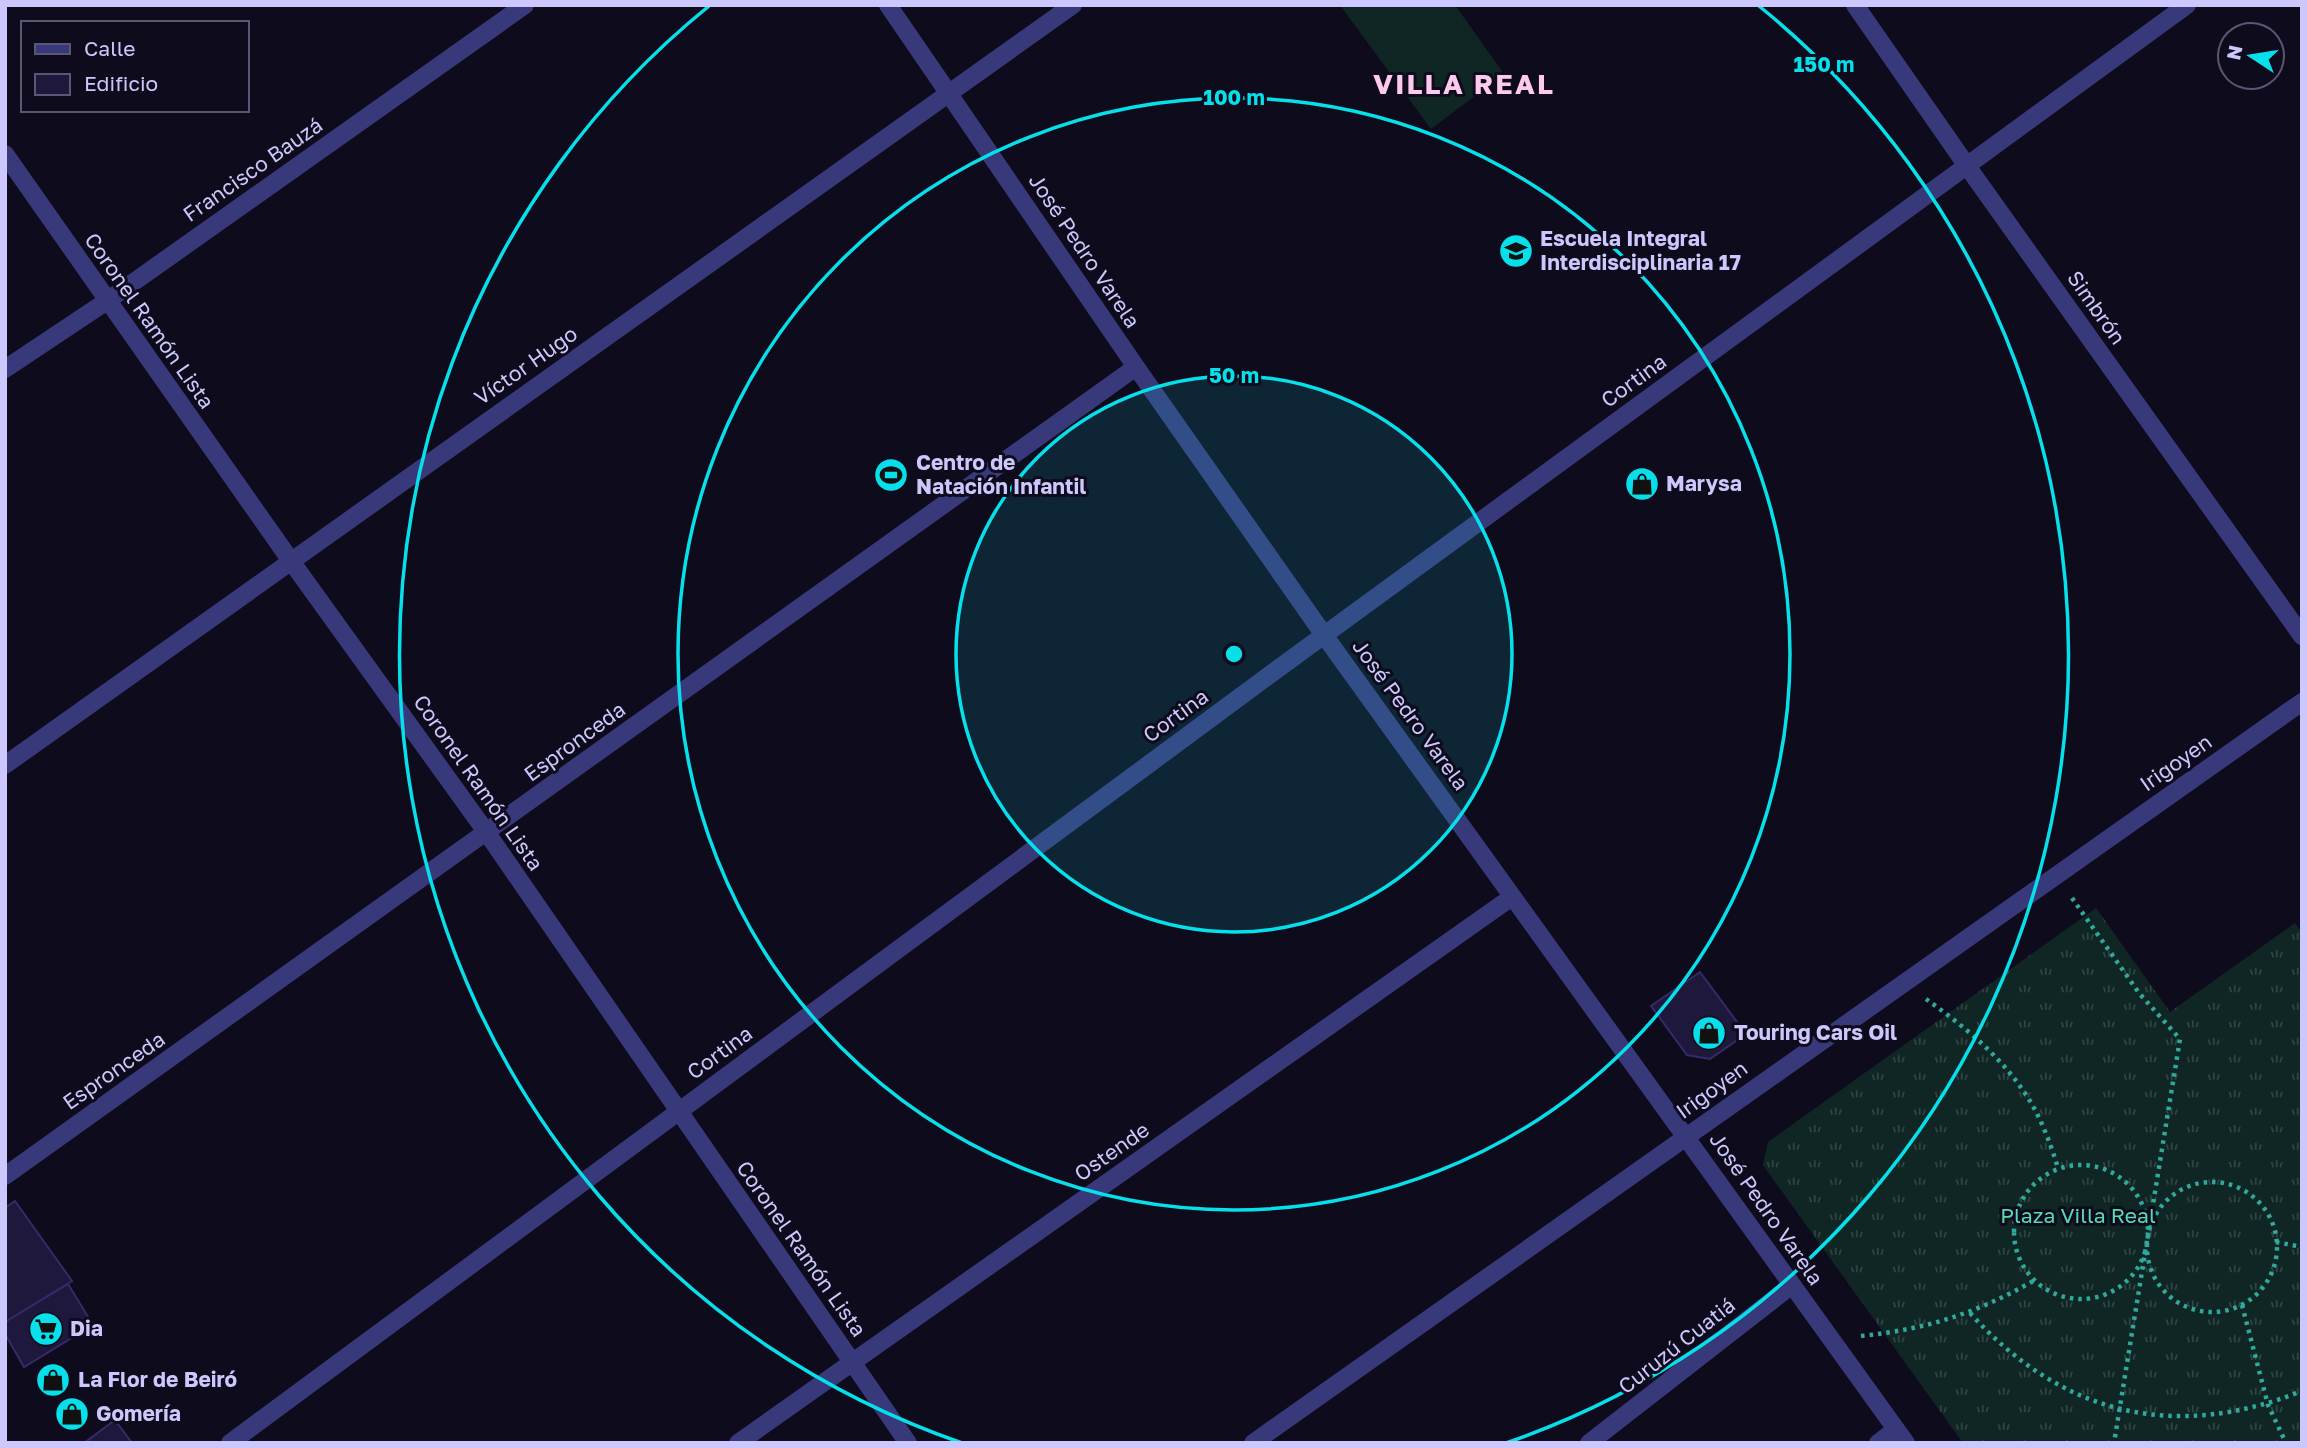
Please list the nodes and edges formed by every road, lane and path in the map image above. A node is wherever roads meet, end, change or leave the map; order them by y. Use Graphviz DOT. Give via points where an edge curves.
graph roads {
  1 [pos="525,5"];
  2 [pos="888,5"];
  3 [pos="1073,5"];
  4 [pos="1855,5"];
  5 [pos="2187,5"];
  6 [pos="948,93"];
  7 [pos="5,154"];
  8 [pos="1967,166"];
  9 [pos="107,301"];
  10 [pos="1136,367"];
  11 [pos="5,369"];
  12 [pos="291,561"];
  13 [pos="1324,635"];
  14 [pos="2302,636"];
  15 [pos="2302,702"];
  16 [pos="5,765"];
  17 [pos="487,832"];
  18 [pos="2055,874"];
  19 [pos="1512,897"];
  20 [pos="1903,982"];
  21 [pos="678,1112"];
  22 [pos="1687,1137"];
  23 [pos="2058,1168"];
  24 [pos="5,1176"];
  25 [pos="2276,1242"];
  26 [pos="2147,1243"];
  27 [pos="2302,1247"];
  28 [pos="2035,1280"];
  29 [pos="1792,1285"];
  30 [pos="2242,1305"];
  31 [pos="1969,1313"];
  32 [pos="1831,1339"];
  33 [pos="853,1363"];
  34 [pos="2302,1391"];
  35 [pos="2268,1405"];
  36 [pos="2120,1409"];
  37 [pos="1901,1436"];
  38 [pos="230,1443"];
  39 [pos="738,1443"];
  40 [pos="908,1443"];
  41 [pos="1253,1443"];
  42 [pos="1589,1443"];
  43 [pos="1878,1443"];
  44 [pos="2114,1443"];
  45 [pos="2286,1443"];
  1 -- 9 [label="street, Francisco Bauzá"];
  2 -- 6 [label="street, José Pedro Varela"];
  3 -- 6 [label="street, Víctor Hugo"];
  4 -- 8 [label="street, Simbrón"];
  5 -- 8 [label="street, Cortina"];
  6 -- 10 [label="street, José Pedro Varela"];
  6 -- 12 [label="street, Víctor Hugo"];
  7 -- 9 [label="street, Coronel Ramón Lista"];
  8 -- 13 [label="street, Cortina"];
  8 -- 14 [label="street, Simbrón"];
  9 -- 11 [label="street, Francisco Bauzá"];
  9 -- 12 [label="street, Coronel Ramón Lista"];
  10 -- 13 [label="street, José Pedro Varela"];
  10 -- 17 [label="street, Espronceda"];
  12 -- 16 [label="street, Víctor Hugo"];
  12 -- 17 [label="street, Coronel Ramón Lista"];
  13 -- 19 [label="street, José Pedro Varela"];
  13 -- 21 [label="street, Cortina"];
  15 -- 18 [label="street, Irigoyen"];
  17 -- 21 [label="street, Coronel Ramón Lista"];
  17 -- 24 [label="street, Espronceda"];
  18 -- 20 [label="street, Irigoyen"];
  18 -- 26 [label="path" via="2139,993 2180,1039"];
  19 -- 22 [label="street, José Pedro Varela"];
  19 -- 33 [label="street, Ostende"];
  20 -- 22 [label="street, Irigoyen"];
  20 -- 23 [label="path" via="1960,1024 2023,1089 2049,1139"];
  21 -- 33 [label="street, Coronel Ramón Lista"];
  21 -- 38 [label="street, Cortina"];
  22 -- 29 [label="street, José Pedro Varela"];
  22 -- 41 [label="street, Irigoyen"];
  23 -- 26 [label="path" via="2077,1164 2116,1174 2142,1204"];
  23 -- 28 [label="path" via="2028,1191 2014,1227 2023,1265"];
  25 -- 26 [label="path" via="2266,1210 2252,1196 2214,1182 2176,1192 2161,1206"];
  25 -- 27 [label="path"];
  25 -- 30 [label="path" via="2269,1279"];
  26 -- 28 [label="path" via="2132,1275 2104,1295 2069,1298"];
  26 -- 30 [label="path" via="2155,1279 2181,1305 2217,1312"];
  26 -- 36 [label="path"];
  28 -- 31 [label="path"];
  29 -- 32 [label="street, José Pedro Varela"];
  29 -- 42 [label="street, Curuzú Cuatiá"];
  30 -- 35 [label="path"];
  31 -- 32 [label="path" via="1918,1328"];
  31 -- 36 [label="path" via="1994,1340 2052,1383"];
  32 -- 37 [label="street, José Pedro Varela"];
  33 -- 39 [label="street, Ostende"];
  33 -- 40 [label="street, Coronel Ramón Lista"];
  34 -- 35 [label="path"];
  35 -- 36 [label="path" via="2179,1417"];
  35 -- 45 [label="path"];
  36 -- 44 [label="path"];
  37 -- 43 [label="street"];
}
